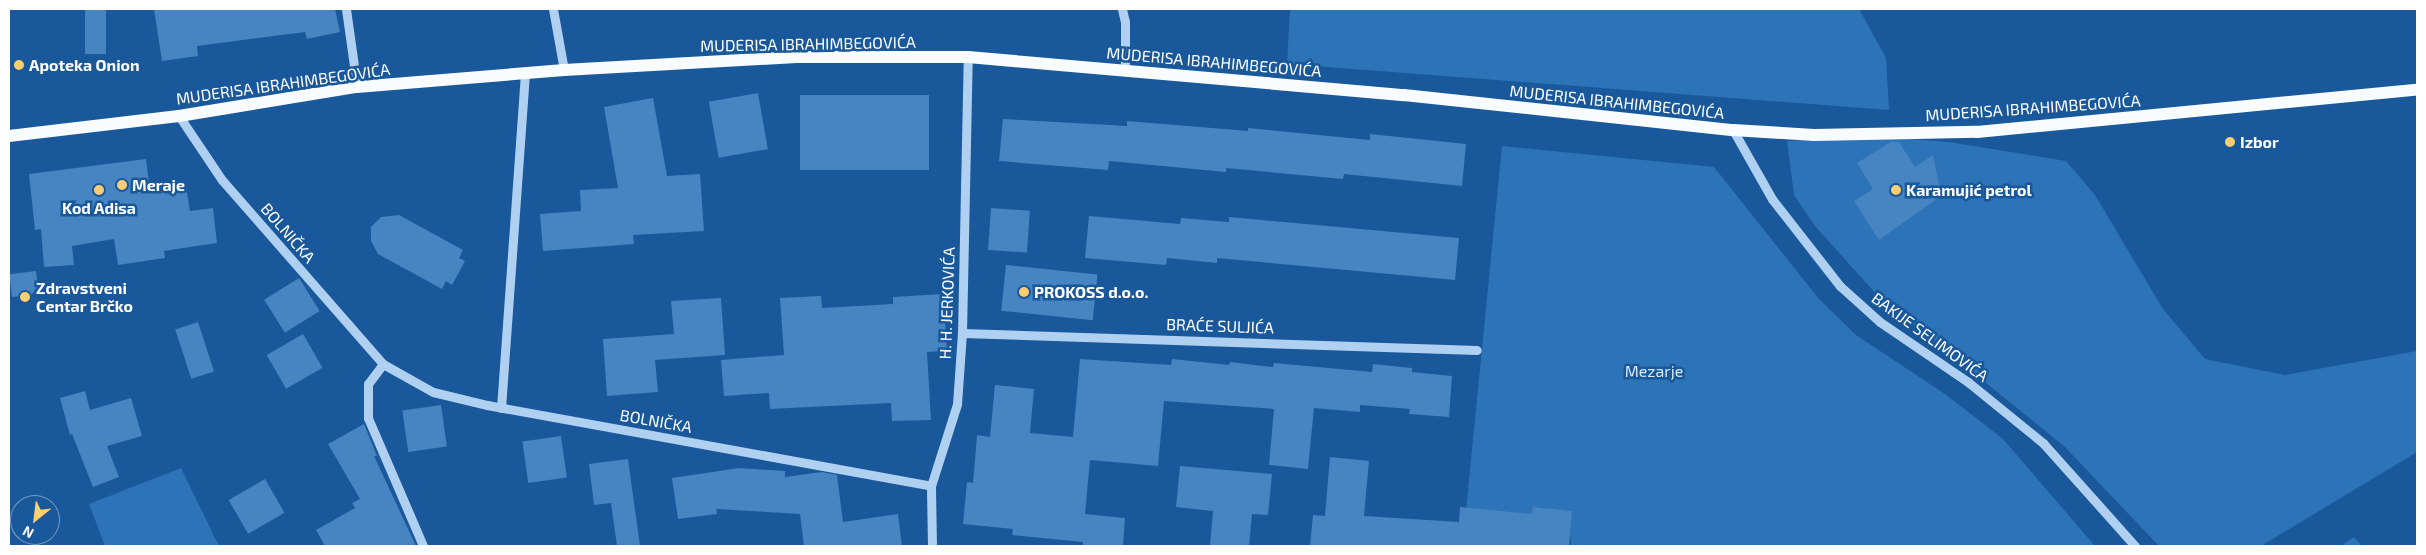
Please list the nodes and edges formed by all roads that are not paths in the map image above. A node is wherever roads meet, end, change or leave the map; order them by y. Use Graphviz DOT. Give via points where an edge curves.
graph roads {
  1 [pos="346,9"];
  2 [pos="553,9"];
  3 [pos="1122,9"];
  4 [pos="968,57"];
  5 [pos="564,70"];
  6 [pos="1125,70"];
  7 [pos="525,74"];
  8 [pos="357,87"];
  9 [pos="2417,90"];
  10 [pos="179,116"];
  11 [pos="1733,130"];
  12 [pos="9,136"];
  13 [pos="962,333"];
  14 [pos="1477,350"];
  15 [pos="383,364"];
  16 [pos="501,408"];
  17 [pos="931,486"];
  18 [pos="423,546"];
  19 [pos="932,546"];
  20 [pos="2135,546"];
  1 -- 8 [label="street"];
  2 -- 5 [label="street"];
  3 -- 6 [label="street"];
  4 -- 5 [label="main road, MUDERISA IBRAHIMBEGOVIĆA" via="797,57"];
  4 -- 6 [label="main road, MUDERISA IBRAHIMBEGOVIĆA"];
  4 -- 13 [label="street, H. H. JERKOVIĆA"];
  5 -- 7 [label="main road, MUDERISA IBRAHIMBEGOVIĆA"];
  6 -- 11 [label="main road, MUDERISA IBRAHIMBEGOVIĆA" via="1404,95"];
  7 -- 8 [label="main road, MUDERISA IBRAHIMBEGOVIĆA"];
  7 -- 16 [label="street"];
  8 -- 10 [label="main road, MUDERISA IBRAHIMBEGOVIĆA"];
  9 -- 11 [label="main road, MUDERISA IBRAHIMBEGOVIĆA" via="1977,132 1814,135"];
  10 -- 12 [label="main road, MUDERISA IBRAHIMBEGOVIĆA"];
  10 -- 15 [label="street, BOLNIČKA" via="222,180"];
  11 -- 20 [label="street, BAKIJE SELIMOVIĆA" via="1772,199 1840,286 1880,322 1968,382 2043,442"];
  13 -- 14 [label="street, BRAĆE SULJIĆA"];
  13 -- 17 [label="street, H. H. JERKOVIĆA" via="957,404"];
  15 -- 16 [label="street, BOLNIČKA" via="433,392"];
  15 -- 18 [label="street" via="368,384 368,418"];
  16 -- 17 [label="street, BOLNIČKA"];
  17 -- 19 [label="street, H. H. JERKOVIĆA"];
}
